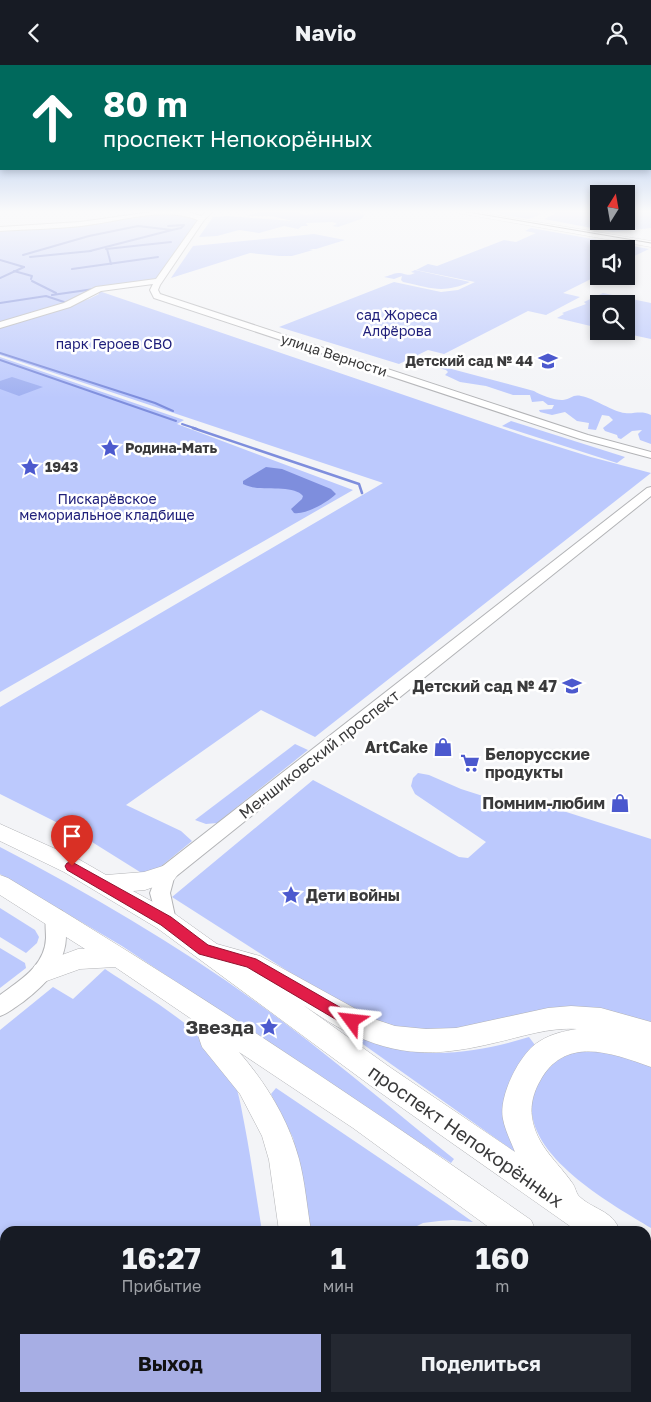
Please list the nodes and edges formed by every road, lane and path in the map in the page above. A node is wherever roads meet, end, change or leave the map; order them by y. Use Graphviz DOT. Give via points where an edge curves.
graph roads {
  1 [pos="164,273"];
  2 [pos="161,278"];
  3 [pos="95,291"];
  4 [pos="0,325"];
  5 [pos="651,455"];
  6 [pos="651,490"];
  7 [pos="0,832"];
  8 [pos="166,874"];
  9 [pos="0,884"];
  10 [pos="102,884"];
  11 [pos="56,916"];
  12 [pos="166,921"];
  13 [pos="204,950"];
  14 [pos="119,957"];
  15 [pos="44,971"];
  16 [pos="0,1007"];
  17 [pos="204,1014"];
  18 [pos="651,1034"];
  19 [pos="651,1055"];
  20 [pos="590,1222"];
  21 [pos="294,1226"];
  22 [pos="513,1226"];
  1 -- 2 [label="street"];
  2 -- 3 [label="street"];
  2 -- 5 [label="street, улица Верности" via="154,293 168,301 589,439"];
  3 -- 4 [label="street" via="67,305"];
  6 -- 8 [label="street, Меншиковский проспект"];
  7 -- 10 [label="main road, проспект Непокорённых"];
  8 -- 10 [label="main road" via="145,881"];
  8 -- 12 [label="street" via="160,893"];
  9 -- 11 [label="main road"];
  10 -- 12 [label="main road, проспект Непокорённых"];
  11 -- 14 [label="main road"];
  11 -- 15 [label="street" via="56,946"];
  12 -- 13 [label="main road, проспект Непокорённых"];
  13 -- 18 [label="main road" via="251,963 365,1028 395,1037 456,1040 548,1019 571,1017 601,1019"];
  13 -- 20 [label="main road, проспект Непокорённых"];
  14 -- 15 [label="main road" via="78,959"];
  14 -- 17 [label="main road"];
  15 -- 16 [label="street"];
  17 -- 21 [label="main road" via="212,1039 250,1085 276,1133 284,1160"];
  17 -- 22 [label="main road" via="363,1119"];
  19 -- 20 [label="main road" via="627,1045 577,1039 547,1050 536,1060 522,1088 517,1117 534,1159"];
}
